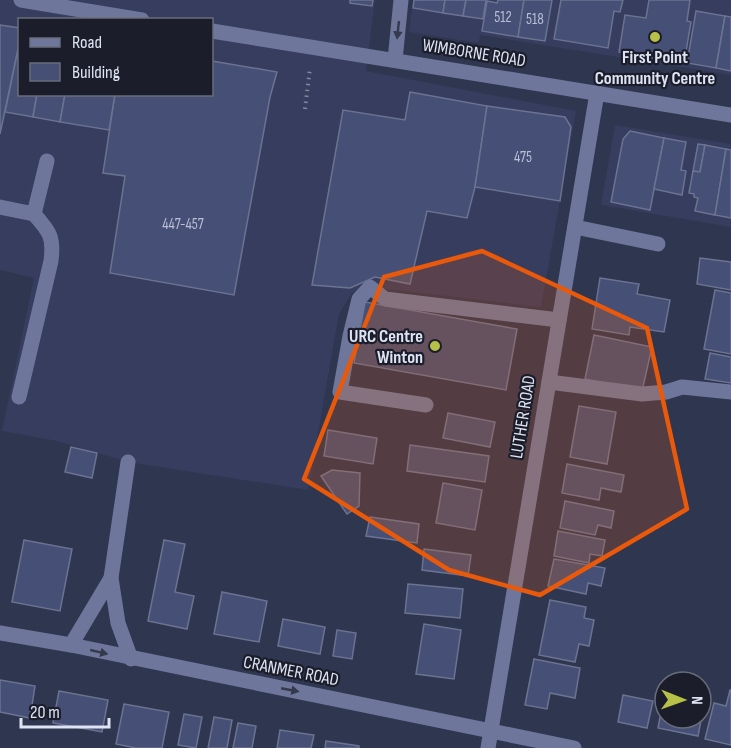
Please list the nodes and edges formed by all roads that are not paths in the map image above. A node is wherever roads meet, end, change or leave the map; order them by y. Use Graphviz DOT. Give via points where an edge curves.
graph roads {
  1 [pos="21,0"];
  2 [pos="401,0"];
  3 [pos="130,18"];
  4 [pos="213,31"];
  5 [pos="395,60"];
  6 [pos="597,93"];
  7 [pos="731,115"];
  8 [pos="47,161"];
  9 [pos="0,207"];
  10 [pos="34,214"];
  11 [pos="575,227"];
  12 [pos="658,244"];
  13 [pos="559,320"];
  14 [pos="549,382"];
  15 [pos="731,392"];
  16 [pos="19,397"];
  17 [pos="426,405"];
  18 [pos="128,462"];
  19 [pos="111,578"];
  20 [pos="0,633"];
  21 [pos="71,645"];
  22 [pos="131,658"];
  23 [pos="491,731"];
  24 [pos="488,748"];
  25 [pos="574,748"];
  1 -- 3 [label="street"];
  2 -- 5 [label="street, one-way"];
  4 -- 5 [label="street, WIMBORNE ROAD"];
  5 -- 6 [label="street, WIMBORNE ROAD"];
  6 -- 7 [label="street, WIMBORNE ROAD"];
  6 -- 11 [label="street, LUTHER ROAD"];
  8 -- 10 [label="street"];
  9 -- 10 [label="street"];
  10 -- 16 [label="street" via="53,242"];
  11 -- 12 [label="street"];
  11 -- 13 [label="street, LUTHER ROAD"];
  13 -- 14 [label="street, LUTHER ROAD"];
  13 -- 17 [label="street" via="385,299 370,287 359,299 340,392"];
  14 -- 15 [label="street" via="642,394 682,387"];
  14 -- 23 [label="street, LUTHER ROAD"];
  18 -- 19 [label="street"];
  19 -- 21 [label="street"];
  19 -- 22 [label="street" via="118,623"];
  20 -- 21 [label="street, CRANMER ROAD"];
  21 -- 22 [label="street, CRANMER ROAD, one-way"];
  22 -- 23 [label="street, CRANMER ROAD, one-way"];
  23 -- 24 [label="street, LUTHER ROAD"];
  23 -- 25 [label="street, CRANMER ROAD"];
}
